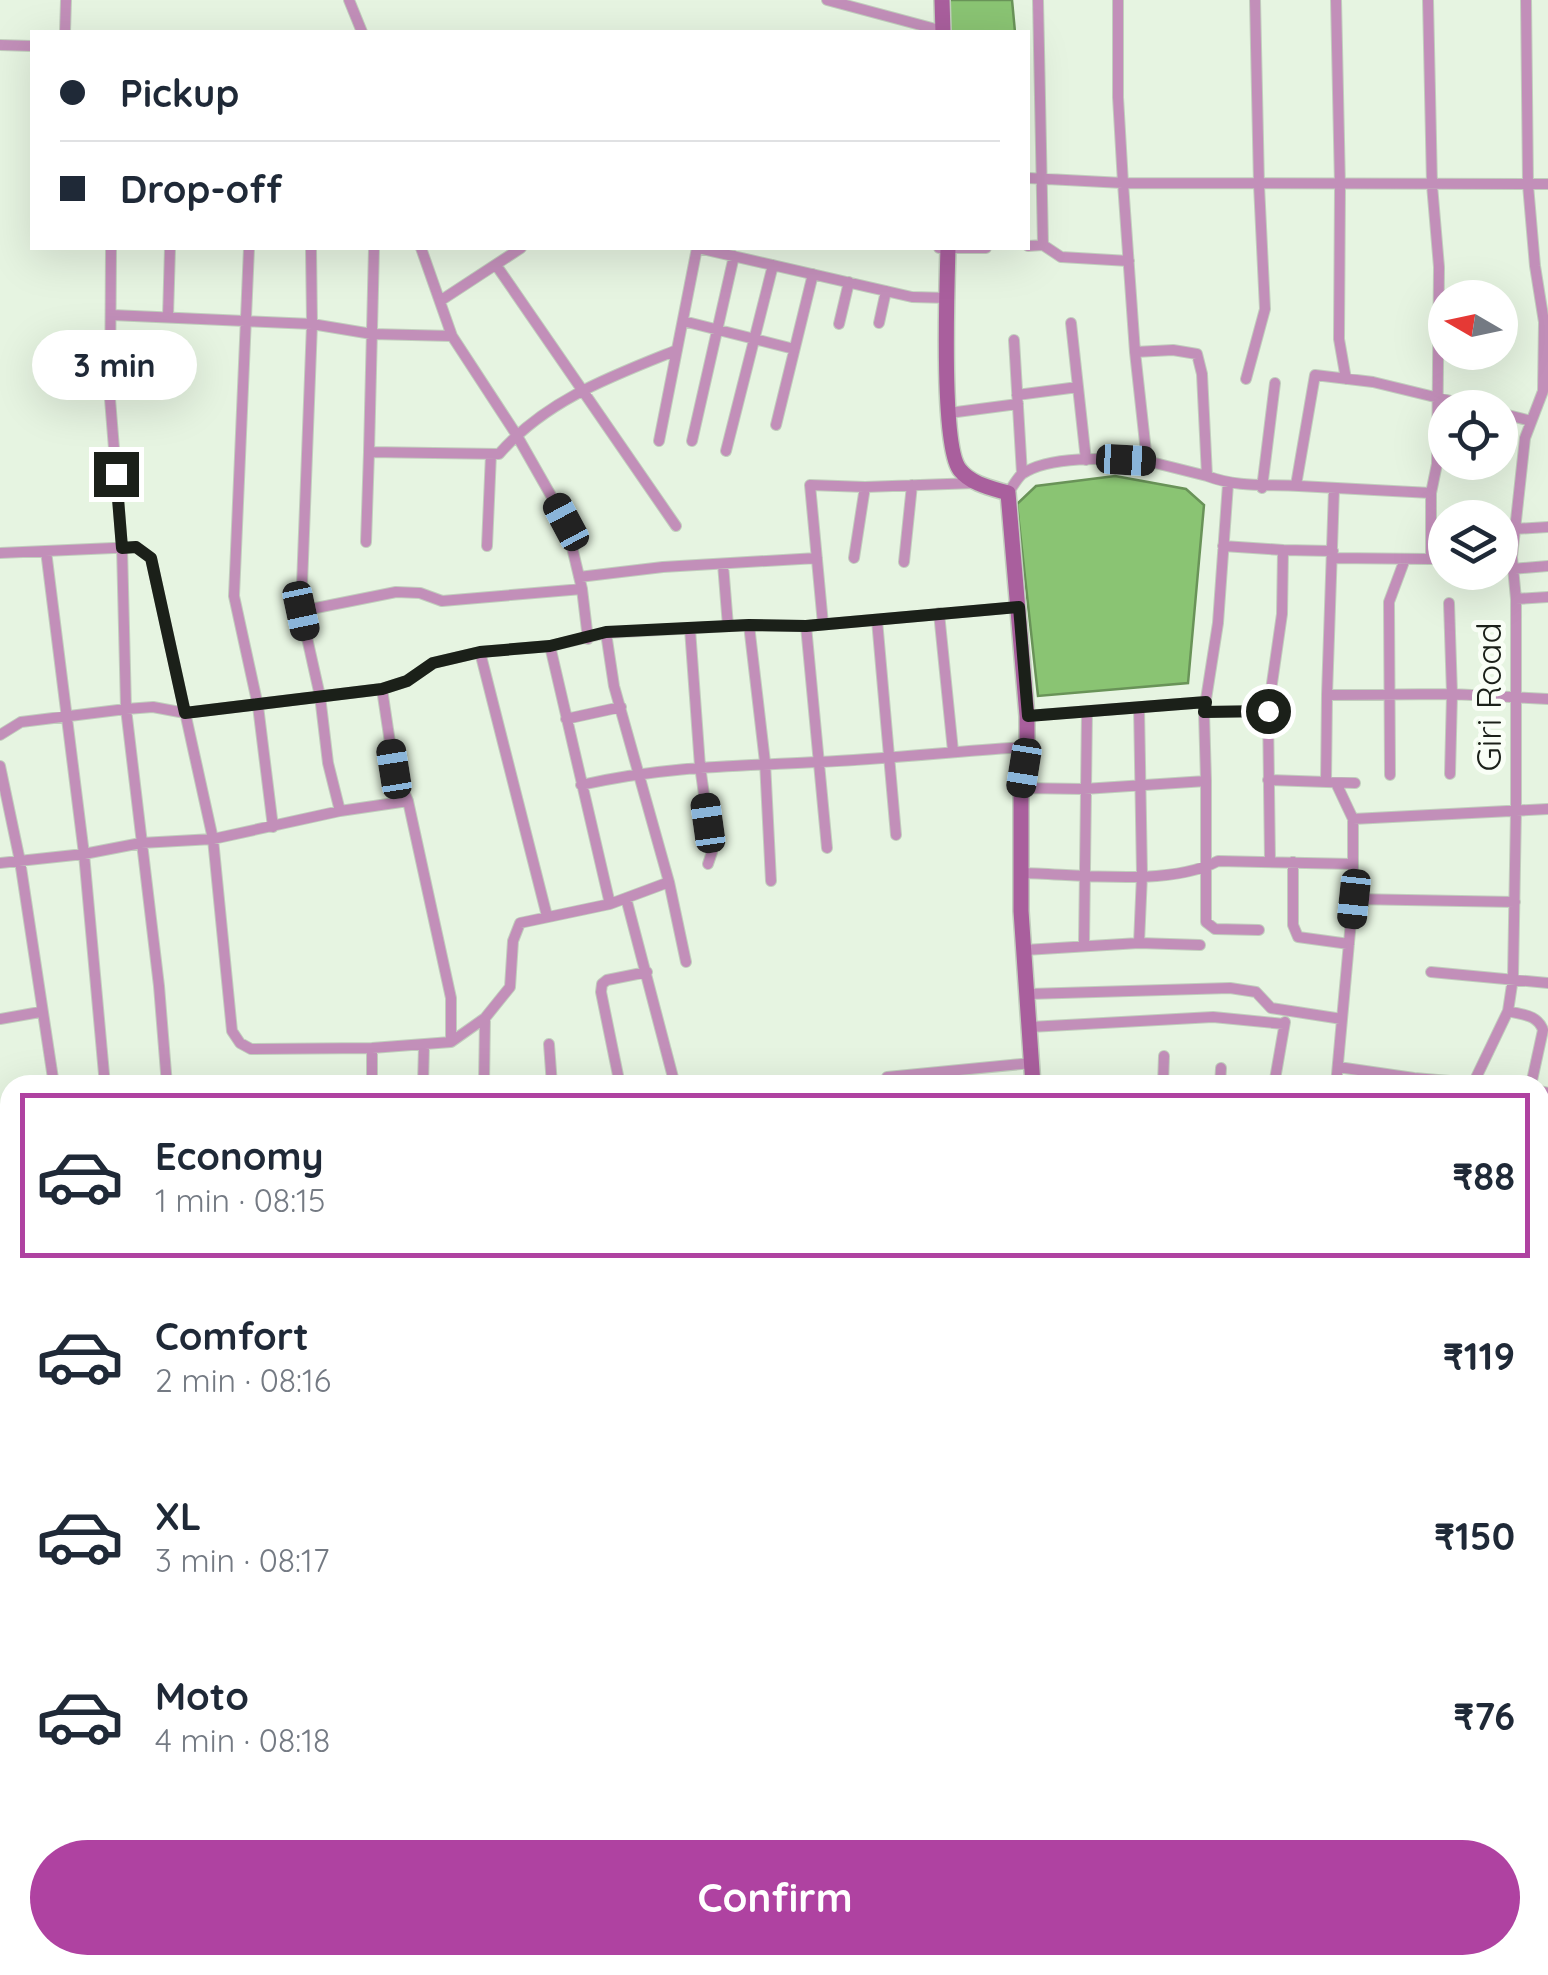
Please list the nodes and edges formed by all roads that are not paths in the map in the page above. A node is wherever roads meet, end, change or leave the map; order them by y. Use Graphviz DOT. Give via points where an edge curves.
graph roads {
  1 [pos="66,0"];
  2 [pos="348,0"];
  3 [pos="827,0"];
  4 [pos="942,0"];
  5 [pos="1038,0"];
  6 [pos="1118,0"];
  7 [pos="1256,0"];
  8 [pos="1336,0"];
  9 [pos="1428,0"];
  10 [pos="1526,0"];
  11 [pos="64,30"];
  12 [pos="361,30"];
  13 [pos="936,30"];
  14 [pos="943,30"];
  15 [pos="0,45"];
  16 [pos="30,46"];
  17 [pos="1030,178"];
  18 [pos="1042,179"];
  19 [pos="1123,183"];
  20 [pos="1528,184"];
  21 [pos="1548,184"];
  22 [pos="1259,185"];
  23 [pos="1432,185"];
  24 [pos="1340,186"];
  25 [pos="1043,245"];
  26 [pos="1030,246"];
  27 [pos="111,250"];
  28 [pos="170,250"];
  29 [pos="249,250"];
  30 [pos="310,250"];
  31 [pos="374,250"];
  32 [pos="423,250"];
  33 [pos="518,250"];
  34 [pos="698,250"];
  35 [pos="707,250"];
  36 [pos="945,250"];
  37 [pos="734,256"];
  38 [pos="1129,261"];
  39 [pos="772,264"];
  40 [pos="496,265"];
  41 [pos="812,274"];
  42 [pos="849,282"];
  43 [pos="886,290"];
  44 [pos="948,298"];
  45 [pos="440,302"];
  46 [pos="112,315"];
  47 [pos="168,317"];
  48 [pos="246,320"];
  49 [pos="683,321"];
  50 [pos="879,323"];
  51 [pos="1072,323"];
  52 [pos="312,324"];
  53 [pos="840,324"];
  54 [pos="718,328"];
  55 [pos="372,334"];
  56 [pos="452,336"];
  57 [pos="754,337"];
  58 [pos="1014,340"];
  59 [pos="794,349"];
  60 [pos="677,350"];
  61 [pos="1135,352"];
  62 [pos="1246,379"];
  63 [pos="1346,379"];
  64 [pos="1275,383"];
  65 [pos="1078,387"];
  66 [pos="582,388"];
  67 [pos="1438,390"];
  68 [pos="1428,395"];
  69 [pos="1018,399"];
  70 [pos="949,412"];
  71 [pos="1518,418"];
  72 [pos="1531,421"];
  73 [pos="776,425"];
  74 [pos="516,434"];
  75 [pos="659,441"];
  76 [pos="692,441"];
  77 [pos="726,451"];
  78 [pos="369,452"];
  79 [pos="491,454"];
  80 [pos="1086,460"];
  81 [pos="1147,461"];
  82 [pos="1022,474"];
  83 [pos="1207,476"];
  84 [pos="1434,480"];
  85 [pos="976,483"];
  86 [pos="1228,484"];
  87 [pos="912,485"];
  88 [pos="1296,486"];
  89 [pos="864,487"];
  90 [pos="1262,488"];
  91 [pos="1334,489"];
  92 [pos="1008,493"];
  93 [pos="1431,493"];
  94 [pos="1431,500"];
  95 [pos="1517,500"];
  96 [pos="676,526"];
  97 [pos="1548,527"];
  98 [pos="1518,528"];
  99 [pos="366,542"];
  100 [pos="487,546"];
  101 [pos="1223,546"];
  102 [pos="122,548"];
  103 [pos="1283,550"];
  104 [pos="46,551"];
  105 [pos="0,553"];
  106 [pos="1332,554"];
  107 [pos="817,558"];
  108 [pos="854,558"];
  109 [pos="1405,559"];
  110 [pos="1428,559"];
  111 [pos="904,562"];
  112 [pos="1518,562"];
  113 [pos="723,564"];
  114 [pos="1548,566"];
  115 [pos="580,583"];
  116 [pos="1514,590"];
  117 [pos="1548,597"];
  118 [pos="1516,600"];
  119 [pos="1449,602"];
  120 [pos="1019,607"];
  121 [pos="301,611"];
  122 [pos="940,613"];
  123 [pos="877,620"];
  124 [pos="824,624"];
  125 [pos="749,625"];
  126 [pos="728,626"];
  127 [pos="806,626"];
  128 [pos="690,629"];
  129 [pos="606,632"];
  130 [pos="588,639"];
  131 [pos="550,646"];
  132 [pos="480,652"];
  133 [pos="382,689"];
  134 [pos="1388,694"];
  135 [pos="1452,694"];
  136 [pos="1327,695"];
  137 [pos="320,696"];
  138 [pos="1517,698"];
  139 [pos="1548,699"];
  140 [pos="258,706"];
  141 [pos="1139,707"];
  142 [pos="1205,707"];
  143 [pos="126,708"];
  144 [pos="621,708"];
  145 [pos="1087,711"];
  146 [pos="1268,711"];
  147 [pos="185,713"];
  148 [pos="1028,716"];
  149 [pos="66,717"];
  150 [pos="566,719"];
  151 [pos="0,735"];
  152 [pos="1027,747"];
  153 [pos="953,751"];
  154 [pos="888,756"];
  155 [pos="765,762"];
  156 [pos="819,762"];
  157 [pos="0,766"];
  158 [pos="700,766"];
  159 [pos="640,772"];
  160 [pos="1450,774"];
  161 [pos="1390,775"];
  162 [pos="1268,780"];
  163 [pos="1206,781"];
  164 [pos="1331,782"];
  165 [pos="1140,783"];
  166 [pos="1356,783"];
  167 [pos="582,785"];
  168 [pos="1021,788"];
  169 [pos="1084,789"];
  170 [pos="408,801"];
  171 [pos="1548,809"];
  172 [pos="1516,810"];
  173 [pos="340,812"];
  174 [pos="1354,819"];
  175 [pos="273,827"];
  176 [pos="896,834"];
  177 [pos="212,839"];
  178 [pos="141,843"];
  179 [pos="827,848"];
  180 [pos="84,854"];
  181 [pos="20,861"];
  182 [pos="1270,862"];
  183 [pos="1293,862"];
  184 [pos="0,863"];
  185 [pos="708,864"];
  186 [pos="1354,864"];
  187 [pos="1204,868"];
  188 [pos="1021,872"];
  189 [pos="1082,874"];
  190 [pos="1142,875"];
  191 [pos="772,881"];
  192 [pos="669,882"];
  193 [pos="626,898"];
  194 [pos="1354,899"];
  195 [pos="1514,902"];
  196 [pos="610,904"];
  197 [pos="547,916"];
  198 [pos="1260,930"];
  199 [pos="1139,943"];
  200 [pos="1349,944"];
  201 [pos="1084,946"];
  202 [pos="1200,946"];
  203 [pos="1025,950"];
  204 [pos="686,962"];
  205 [pos="647,972"];
  206 [pos="1431,972"];
  207 [pos="1513,978"];
  208 [pos="1548,982"];
  209 [pos="1028,994"];
  210 [pos="1286,1011"];
  211 [pos="1508,1011"];
  212 [pos="40,1012"];
  213 [pos="485,1018"];
  214 [pos="1342,1019"];
  215 [pos="0,1020"];
  216 [pos="1284,1024"];
  217 [pos="1030,1027"];
  218 [pos="451,1042"];
  219 [pos="550,1044"];
  220 [pos="424,1046"];
  221 [pos="372,1048"];
  222 [pos="1164,1056"];
  223 [pos="1032,1063"];
  224 [pos="1338,1067"];
  225 [pos="1220,1068"];
  226 [pos="52,1075"];
  227 [pos="104,1075"];
  228 [pos="166,1075"];
  229 [pos="372,1075"];
  230 [pos="423,1075"];
  231 [pos="484,1075"];
  232 [pos="552,1075"];
  233 [pos="618,1075"];
  234 [pos="673,1075"];
  235 [pos="908,1075"];
  236 [pos="1033,1075"];
  237 [pos="1163,1075"];
  238 [pos="1220,1075"];
  239 [pos="1276,1075"];
  240 [pos="1337,1075"];
  241 [pos="1379,1075"];
  242 [pos="1477,1075"];
  243 [pos="1533,1075"];
  1 -- 11 [label="street"];
  2 -- 12 [label="street"];
  3 -- 13 [label="street"];
  4 -- 14 [label="main road"];
  5 -- 18 [label="street"];
  6 -- 19 [label="street"];
  7 -- 22 [label="street"];
  8 -- 24 [label="street"];
  9 -- 23 [label="street"];
  10 -- 20 [label="street, Giri Road"];
  15 -- 16 [label="street"];
  17 -- 18 [label="street"];
  18 -- 19 [label="street"];
  18 -- 25 [label="street"];
  19 -- 22 [label="street"];
  19 -- 38 [label="street"];
  20 -- 21 [label="street"];
  20 -- 23 [label="street"];
  20 -- 72 [label="street, Giri Road" via="1544,322 1543,390"];
  22 -- 24 [label="street"];
  22 -- 62 [label="street" via="1265,309"];
  23 -- 24 [label="street"];
  23 -- 67 [label="street"];
  24 -- 63 [label="street" via="1339,339"];
  25 -- 26 [label="street"];
  25 -- 38 [label="street" via="1060,257"];
  27 -- 46 [label="street"];
  28 -- 47 [label="street"];
  29 -- 48 [label="street"];
  30 -- 52 [label="street"];
  31 -- 55 [label="street"];
  32 -- 45 [label="street"];
  33 -- 40 [label="street"];
  34 -- 49 [label="street"];
  35 -- 37 [label="street"];
  36 -- 44 [label="main road"];
  37 -- 39 [label="street"];
  37 -- 54 [label="street"];
  38 -- 61 [label="street"];
  39 -- 41 [label="street"];
  39 -- 57 [label="street"];
  40 -- 45 [label="street"];
  40 -- 66 [label="street"];
  41 -- 42 [label="street"];
  41 -- 59 [label="street"];
  42 -- 43 [label="street"];
  42 -- 53 [label="street"];
  43 -- 44 [label="street"];
  43 -- 50 [label="street"];
  44 -- 70 [label="main road"];
  45 -- 56 [label="street"];
  46 -- 47 [label="street"];
  46 -- 102 [label="street" via="110,399"];
  47 -- 48 [label="street"];
  48 -- 52 [label="street"];
  48 -- 140 [label="street" via="234,596"];
  49 -- 54 [label="street"];
  49 -- 60 [label="street"];
  51 -- 65 [label="street"];
  52 -- 55 [label="street"];
  52 -- 121 [label="street"];
  54 -- 57 [label="street"];
  54 -- 76 [label="street"];
  55 -- 56 [label="street"];
  55 -- 78 [label="street"];
  56 -- 74 [label="street"];
  57 -- 59 [label="street"];
  57 -- 77 [label="street"];
  58 -- 69 [label="street"];
  59 -- 73 [label="street"];
  60 -- 66 [label="street"];
  60 -- 75 [label="street"];
  61 -- 81 [label="street"];
  61 -- 83 [label="street" via="1197,354"];
  63 -- 68 [label="street"];
  63 -- 88 [label="street" via="1315,375"];
  64 -- 90 [label="street"];
  65 -- 69 [label="street"];
  65 -- 80 [label="street"];
  66 -- 74 [label="street"];
  66 -- 96 [label="street"];
  69 -- 70 [label="street"];
  69 -- 82 [label="street"];
  70 -- 85 [label="main road" via="958,468"];
  71 -- 72 [label="street"];
  72 -- 95 [label="street, Giri Road"];
  74 -- 79 [label="street"];
  74 -- 115 [label="street" via="566,522"];
  78 -- 79 [label="street"];
  78 -- 99 [label="street"];
  79 -- 100 [label="street"];
  80 -- 81 [label="street"];
  80 -- 82 [label="street"];
  81 -- 83 [label="street"];
  82 -- 92 [label="street"];
  83 -- 86 [label="street"];
  84 -- 93 [label="street"];
  85 -- 87 [label="street"];
  85 -- 92 [label="main road"];
  86 -- 90 [label="street"];
  86 -- 101 [label="street"];
  87 -- 89 [label="street"];
  87 -- 111 [label="street"];
  88 -- 90 [label="street"];
  88 -- 91 [label="street"];
  89 -- 107 [label="street" via="810,485"];
  89 -- 108 [label="street"];
  91 -- 93 [label="street"];
  91 -- 106 [label="street"];
  92 -- 120 [label="main road"];
  93 -- 94 [label="street"];
  97 -- 98 [label="street"];
  101 -- 103 [label="street"];
  101 -- 142 [label="street"];
  102 -- 104 [label="street"];
  102 -- 143 [label="street"];
  102 -- 147 [label="street" via="136,547 151,558"];
  103 -- 106 [label="street"];
  103 -- 146 [label="street"];
  104 -- 105 [label="street"];
  104 -- 149 [label="street"];
  106 -- 109 [label="street"];
  106 -- 136 [label="street"];
  107 -- 113 [label="street"];
  107 -- 124 [label="street"];
  109 -- 110 [label="street"];
  109 -- 134 [label="street" via="1390,602"];
  112 -- 114 [label="street"];
  113 -- 115 [label="street"];
  113 -- 126 [label="street"];
  115 -- 121 [label="street" via="442,601 396,592"];
  115 -- 130 [label="street"];
  116 -- 118 [label="street, Giri Road"];
  117 -- 118 [label="street"];
  118 -- 138 [label="street, Giri Road"];
  119 -- 135 [label="street"];
  120 -- 122 [label="street"];
  120 -- 148 [label="main road"];
  121 -- 137 [label="street"];
  122 -- 123 [label="street"];
  122 -- 153 [label="street"];
  123 -- 124 [label="street"];
  123 -- 154 [label="street"];
  124 -- 127 [label="street"];
  125 -- 126 [label="street"];
  125 -- 127 [label="street"];
  125 -- 155 [label="street"];
  126 -- 128 [label="street"];
  127 -- 156 [label="street"];
  128 -- 129 [label="street"];
  128 -- 158 [label="street"];
  129 -- 130 [label="street"];
  129 -- 144 [label="street"];
  130 -- 131 [label="street"];
  131 -- 132 [label="street"];
  131 -- 150 [label="street"];
  132 -- 133 [label="street" via="433,663"];
  132 -- 197 [label="street"];
  133 -- 137 [label="street"];
  133 -- 170 [label="street" via="394,769"];
  134 -- 135 [label="street"];
  134 -- 136 [label="street"];
  134 -- 161 [label="street"];
  135 -- 138 [label="street"];
  135 -- 160 [label="street"];
  136 -- 164 [label="street"];
  137 -- 140 [label="street"];
  137 -- 173 [label="street"];
  138 -- 139 [label="street"];
  138 -- 172 [label="street, Giri Road"];
  140 -- 147 [label="street"];
  140 -- 175 [label="street"];
  141 -- 142 [label="street"];
  141 -- 145 [label="street"];
  141 -- 165 [label="street"];
  142 -- 146 [label="street"];
  142 -- 163 [label="street"];
  143 -- 147 [label="street"];
  143 -- 149 [label="street"];
  143 -- 178 [label="street"];
  144 -- 150 [label="street"];
  144 -- 159 [label="street"];
  145 -- 148 [label="street"];
  145 -- 169 [label="street"];
  146 -- 162 [label="street"];
  147 -- 177 [label="street"];
  148 -- 152 [label="main road"];
  149 -- 151 [label="street" via="21,722"];
  149 -- 180 [label="street"];
  150 -- 167 [label="street"];
  152 -- 153 [label="street"];
  152 -- 168 [label="main road"];
  153 -- 154 [label="street"];
  154 -- 156 [label="street"];
  154 -- 176 [label="street"];
  155 -- 156 [label="street"];
  155 -- 158 [label="street"];
  155 -- 191 [label="street"];
  156 -- 179 [label="street"];
  157 -- 181 [label="street"];
  158 -- 159 [label="street"];
  158 -- 185 [label="street"];
  159 -- 167 [label="street"];
  159 -- 192 [label="street"];
  162 -- 164 [label="street"];
  162 -- 182 [label="street"];
  163 -- 165 [label="street"];
  163 -- 187 [label="street"];
  164 -- 166 [label="street"];
  164 -- 174 [label="street"];
  165 -- 169 [label="street"];
  165 -- 190 [label="street"];
  167 -- 196 [label="street"];
  168 -- 169 [label="street"];
  168 -- 188 [label="main road"];
  169 -- 189 [label="street"];
  170 -- 173 [label="street"];
  170 -- 218 [label="street" via="450,998"];
  171 -- 172 [label="street"];
  172 -- 174 [label="street"];
  172 -- 195 [label="street, Giri Road"];
  173 -- 175 [label="street"];
  174 -- 186 [label="street"];
  175 -- 177 [label="street"];
  177 -- 178 [label="street"];
  177 -- 221 [label="street" via="232,1031 240,1043 251,1050"];
  178 -- 180 [label="street"];
  178 -- 228 [label="street"];
  180 -- 181 [label="street"];
  180 -- 227 [label="street"];
  181 -- 184 [label="street"];
  181 -- 212 [label="street"];
  182 -- 183 [label="street"];
  182 -- 187 [label="street" via="1218,861"];
  183 -- 186 [label="street"];
  183 -- 200 [label="street" via="1298,937"];
  186 -- 194 [label="street"];
  187 -- 190 [label="street"];
  187 -- 198 [label="street" via="1207,926"];
  188 -- 189 [label="street"];
  188 -- 203 [label="main road"];
  189 -- 190 [label="street"];
  189 -- 201 [label="street"];
  190 -- 199 [label="street"];
  192 -- 193 [label="street"];
  192 -- 204 [label="street"];
  193 -- 196 [label="street"];
  193 -- 205 [label="street"];
  194 -- 195 [label="street"];
  194 -- 200 [label="street"];
  195 -- 207 [label="street, Giri Road"];
  196 -- 197 [label="street"];
  197 -- 213 [label="street" via="515,930 510,987"];
  199 -- 201 [label="street"];
  199 -- 202 [label="street"];
  200 -- 214 [label="street"];
  201 -- 203 [label="street"];
  203 -- 209 [label="main road"];
  205 -- 233 [label="street" via="602,984"];
  205 -- 234 [label="street"];
  206 -- 207 [label="street"];
  207 -- 208 [label="street"];
  207 -- 211 [label="street, Giri Road"];
  209 -- 210 [label="street" via="1230,988 1256,992 1267,1006"];
  209 -- 217 [label="main road"];
  210 -- 214 [label="street"];
  210 -- 216 [label="street"];
  211 -- 242 [label="street, Giri Road"];
  211 -- 243 [label="street" via="1540,1021"];
  212 -- 215 [label="street"];
  212 -- 226 [label="street"];
  213 -- 218 [label="street"];
  213 -- 231 [label="street"];
  214 -- 224 [label="street"];
  216 -- 217 [label="street" via="1214,1017"];
  216 -- 239 [label="street"];
  217 -- 223 [label="main road"];
  218 -- 220 [label="street"];
  219 -- 232 [label="street"];
  220 -- 221 [label="street"];
  220 -- 230 [label="street"];
  221 -- 229 [label="street"];
  222 -- 237 [label="street"];
  223 -- 235 [label="street"];
  223 -- 236 [label="main road"];
  224 -- 240 [label="street"];
  224 -- 241 [label="street"];
  225 -- 238 [label="street"];
}
